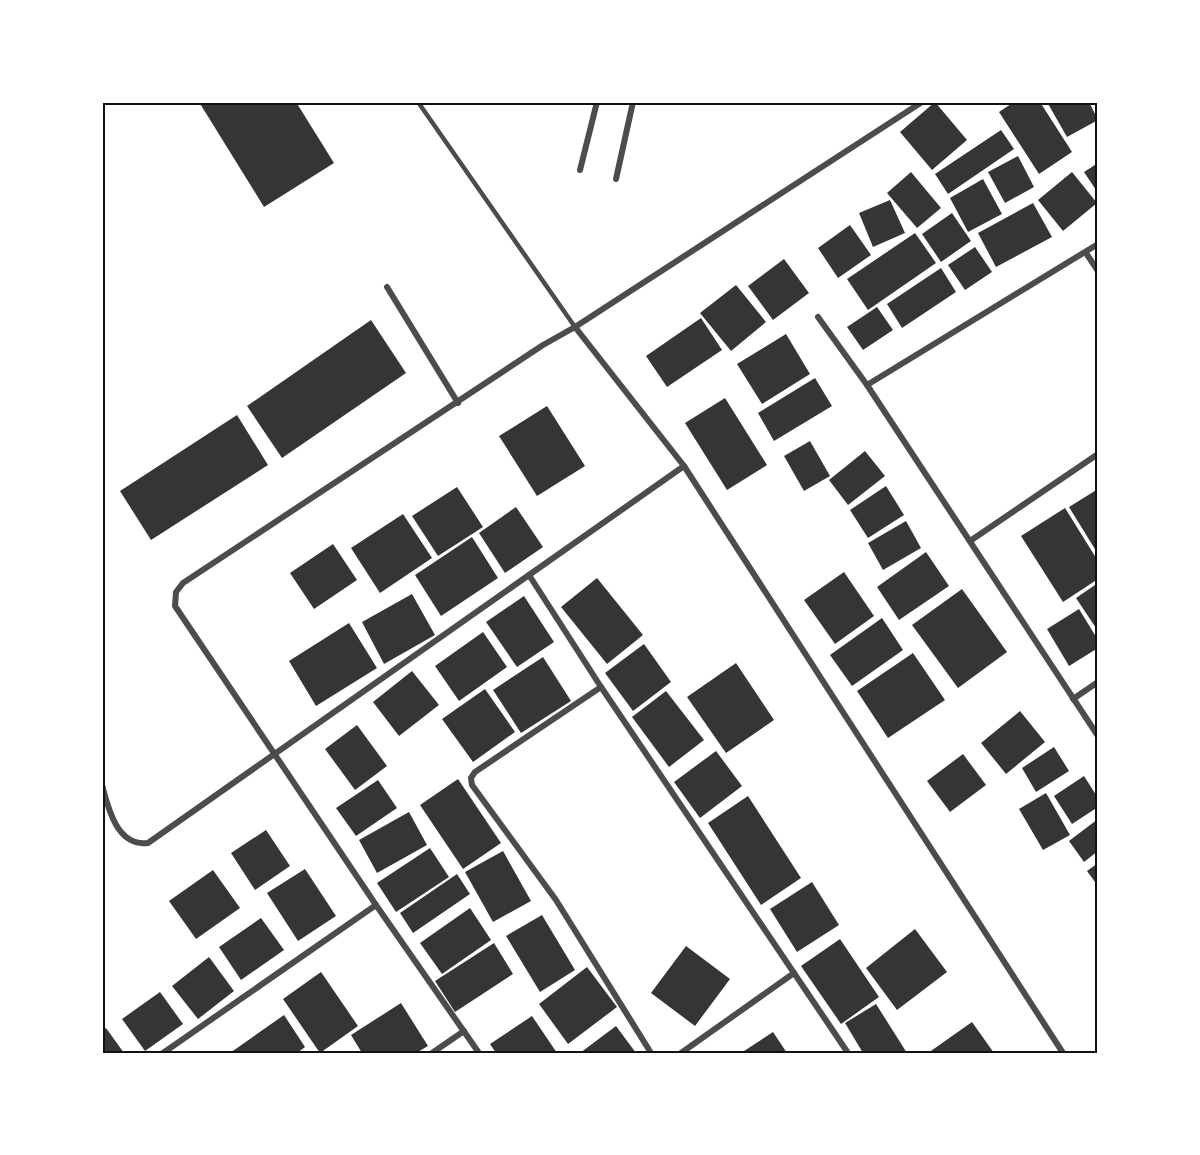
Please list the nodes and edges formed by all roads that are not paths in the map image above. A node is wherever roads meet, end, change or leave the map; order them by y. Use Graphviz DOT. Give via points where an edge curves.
graph roads {
  1 [pos="418,102"];
  2 [pos="597,102"];
  3 [pos="633,102"];
  4 [pos="922,102"];
  5 [pos="580,170"];
  6 [pos="616,179"];
  7 [pos="1098,244"];
  8 [pos="1086,252"];
  9 [pos="1098,271"];
  10 [pos="387,287"];
  11 [pos="819,317"];
  12 [pos="575,327"];
  13 [pos="867,385"];
  14 [pos="458,403"];
  15 [pos="1098,454"];
  16 [pos="684,466"];
  17 [pos="970,541"];
  18 [pos="529,575"];
  19 [pos="1098,682"];
  20 [pos="600,687"];
  21 [pos="1073,699"];
  22 [pos="1098,736"];
  23 [pos="275,754"];
  24 [pos="102,785"];
  25 [pos="376,905"];
  26 [pos="794,973"];
  27 [pos="464,1031"];
  28 [pos="163,1053"];
  29 [pos="432,1053"];
  30 [pos="479,1053"];
  31 [pos="651,1053"];
  32 [pos="681,1053"];
  33 [pos="848,1053"];
  34 [pos="1063,1053"];
  1 -- 12 [label="lane"];
  2 -- 5 [label="street"];
  3 -- 6 [label="street"];
  4 -- 12 [label="street"];
  7 -- 8 [label="street"];
  8 -- 9 [label="street"];
  8 -- 13 [label="street"];
  10 -- 14 [label="street"];
  11 -- 13 [label="street"];
  12 -- 14 [label="street"];
  12 -- 16 [label="street"];
  13 -- 17 [label="street"];
  14 -- 23 [label="street" via="183,583 176,592 175,606"];
  15 -- 17 [label="street"];
  16 -- 18 [label="street"];
  16 -- 34 [label="street"];
  17 -- 21 [label="street"];
  18 -- 20 [label="street"];
  18 -- 23 [label="street"];
  19 -- 21 [label="street"];
  20 -- 26 [label="street"];
  20 -- 31 [label="street" via="471,778 472,785 556,900"];
  21 -- 22 [label="street"];
  23 -- 24 [label="street" via="148,843 126,838 111,817"];
  23 -- 25 [label="street"];
  25 -- 27 [label="street"];
  25 -- 28 [label="street"];
  26 -- 32 [label="street"];
  26 -- 33 [label="street"];
  27 -- 29 [label="street"];
  27 -- 30 [label="street"];
}
